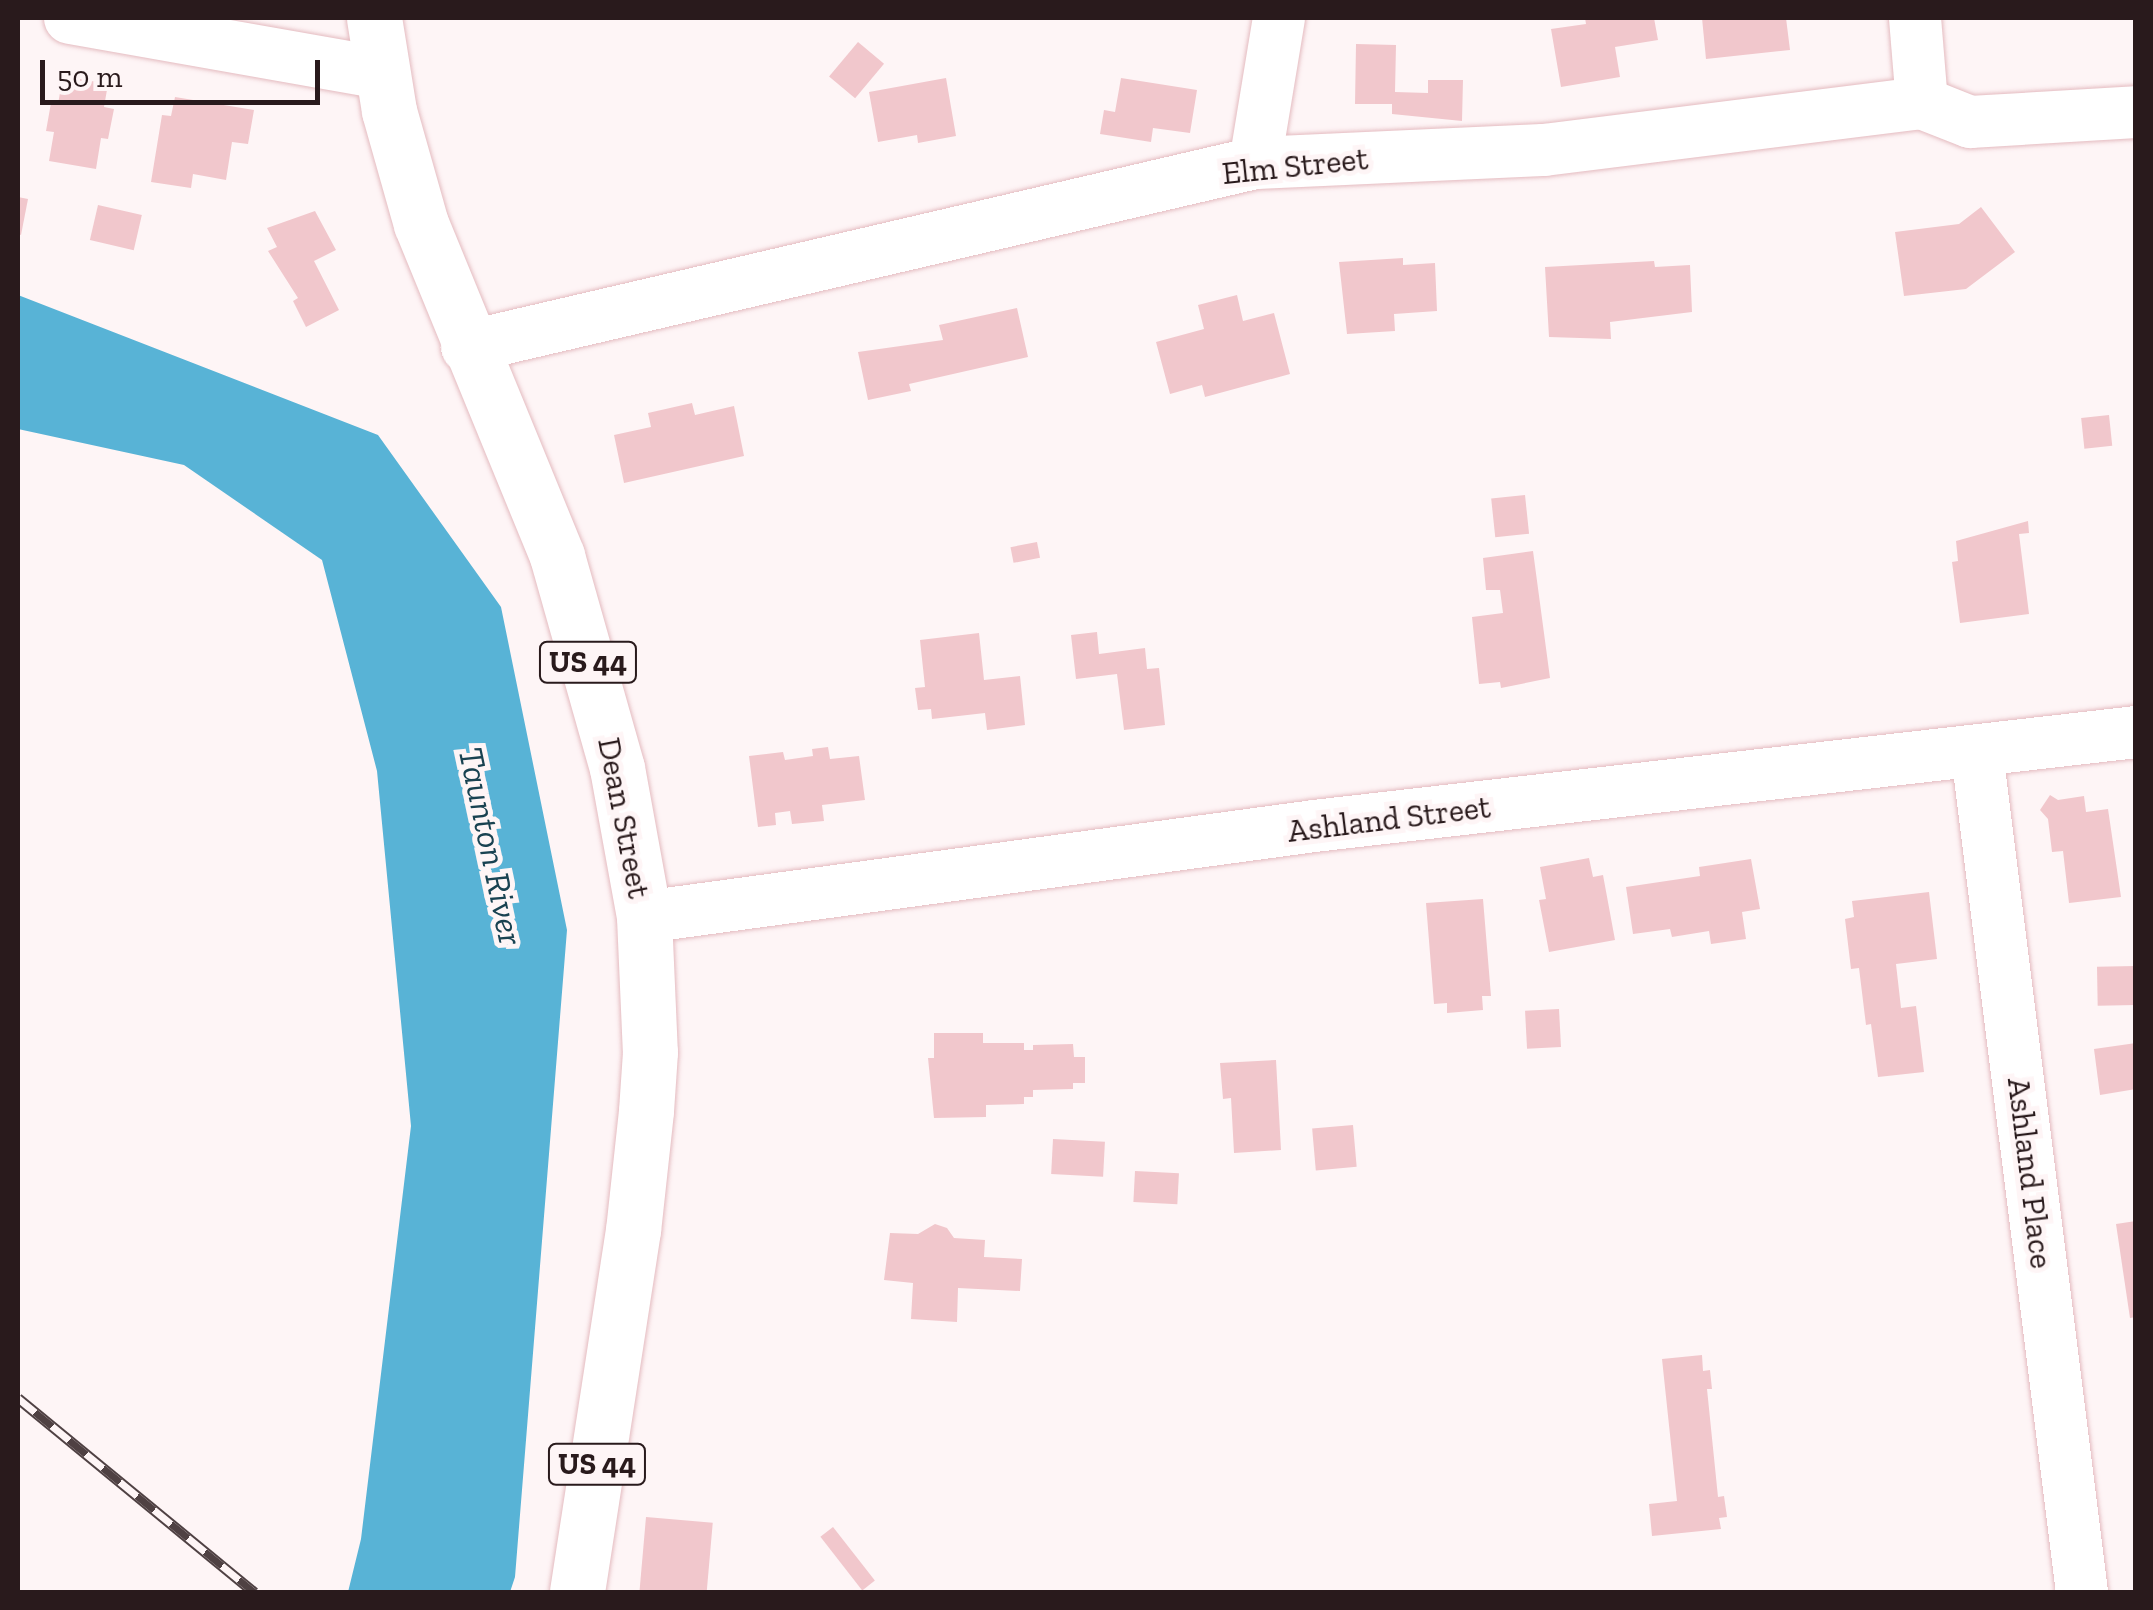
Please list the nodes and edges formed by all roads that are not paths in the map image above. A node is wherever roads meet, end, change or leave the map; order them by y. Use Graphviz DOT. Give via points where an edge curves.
graph roads {
  1 [pos="70,18"];
  2 [pos="374,18"];
  3 [pos="1280,18"];
  4 [pos="1915,18"];
  5 [pos="382,73"];
  6 [pos="1922,104"];
  7 [pos="2136,112"];
  8 [pos="1255,164"];
  9 [pos="467,347"];
  10 [pos="2136,732"];
  11 [pos="1977,753"];
  12 [pos="644,918"];
  13 [pos="577,1592"];
  14 [pos="2082,1592"];
  1 -- 5 [label="street"];
  2 -- 5 [label="highway, Dean Street / US 44"];
  3 -- 8 [label="street"];
  4 -- 6 [label="street"];
  5 -- 9 [label="highway, Dean Street / US 44" via="408,184"];
  6 -- 7 [label="street, Elm Street" via="1970,122"];
  6 -- 8 [label="street, Elm Street" via="1544,150"];
  8 -- 9 [label="street, Elm Street"];
  9 -- 12 [label="highway, Dean Street / US 44" via="556,556 616,768"];
  10 -- 11 [label="street, Ashland Street"];
  11 -- 12 [label="street, Ashland Street" via="1314,826"];
  11 -- 14 [label="street, Ashland Place"];
  12 -- 13 [label="highway, Dean Street / US 44" via="646,1111"];
}
